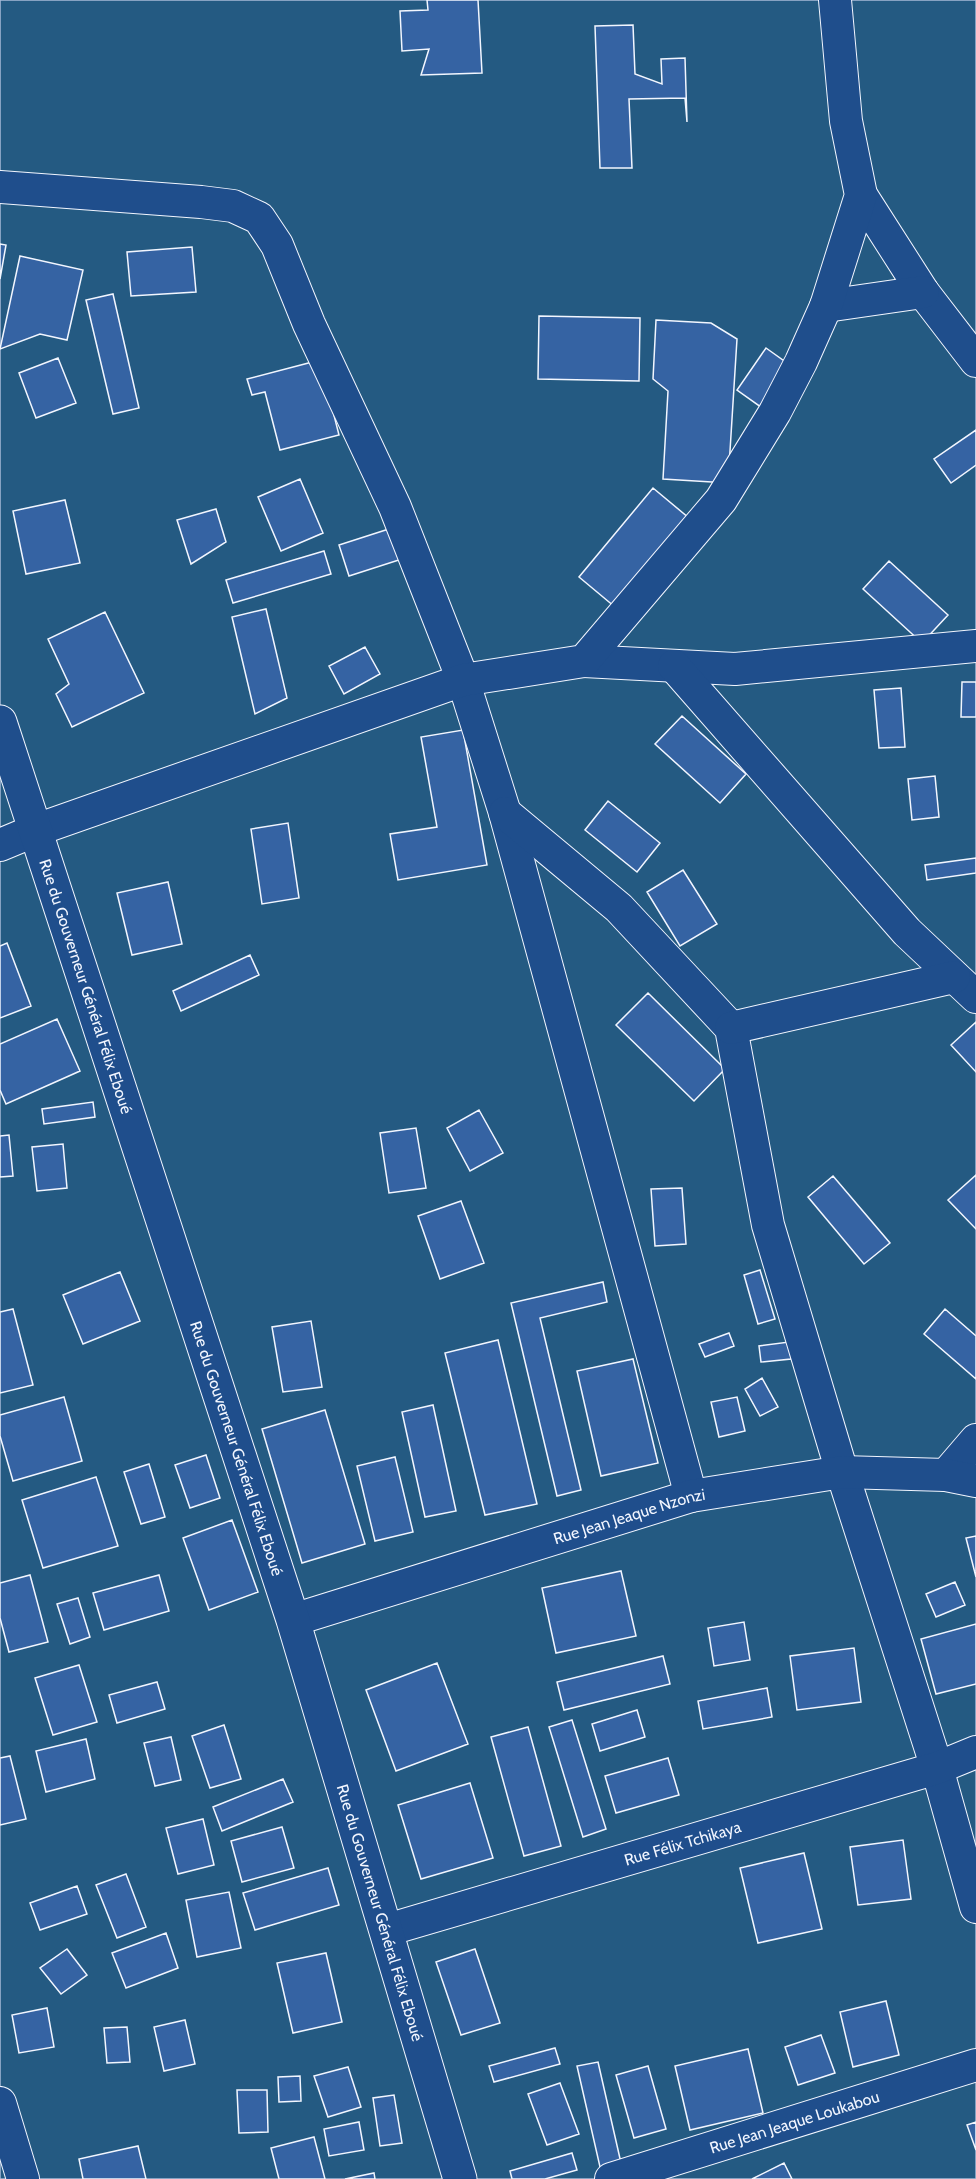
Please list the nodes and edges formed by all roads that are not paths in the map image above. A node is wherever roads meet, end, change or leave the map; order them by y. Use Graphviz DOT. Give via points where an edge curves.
graph roads {
  1 [pos="835,0"];
  2 [pos="0,187"];
  3 [pos="861,195"];
  4 [pos="923,292"];
  5 [pos="826,306"];
  6 [pos="976,361"];
  7 [pos="976,646"];
  8 [pos="584,661"];
  9 [pos="674,666"];
  10 [pos="463,680"];
  11 [pos="0,722"];
  12 [pos="505,813"];
  13 [pos="36,830"];
  14 [pos="0,845"];
  15 [pos="965,987"];
  16 [pos="731,1028"];
  17 [pos="976,1440"];
  18 [pos="842,1472"];
  19 [pos="961,1478"];
  20 [pos="691,1496"];
  21 [pos="293,1620"];
  22 [pos="976,1752"];
  23 [pos="937,1768"];
  24 [pos="976,1907"];
  25 [pos="387,1930"];
  26 [pos="976,2065"];
  27 [pos="0,2103"];
  28 [pos="23,2179"];
  29 [pos="460,2179"];
  30 [pos="611,2179"];
  1 -- 3 [label="street" via="846,121"];
  2 -- 10 [label="street" via="201,202 233,206 259,218 277,245 319,346 395,507"];
  3 -- 4 [label="street"];
  3 -- 5 [label="street"];
  4 -- 5 [label="street"];
  4 -- 6 [label="street"];
  5 -- 8 [label="street" via="775,412 721,500"];
  7 -- 9 [label="street" via="735,669"];
  8 -- 9 [label="street"];
  8 -- 10 [label="street"];
  9 -- 15 [label="street" via="907,932"];
  10 -- 12 [label="street"];
  10 -- 13 [label="street"];
  11 -- 13 [label="main road, Rue du Gouverneur Général Félix Eboué"];
  12 -- 16 [label="street" via="619,908"];
  12 -- 20 [label="street"];
  13 -- 14 [label="street"];
  13 -- 21 [label="main road, Rue du Gouverneur Général Félix Eboué"];
  15 -- 16 [label="street"];
  16 -- 18 [label="street" via="768,1225"];
  17 -- 19 [label="street"];
  18 -- 19 [label="street, Rue Jean Jeaque Nzonzi"];
  18 -- 20 [label="street, Rue Jean Jeaque Nzonzi"];
  18 -- 23 [label="street"];
  20 -- 21 [label="street, Rue Jean Jeaque Nzonzi"];
  21 -- 25 [label="main road, Rue du Gouverneur Général Félix Eboué"];
  22 -- 23 [label="street, Rue Félix Tchikaya"];
  23 -- 24 [label="street"];
  23 -- 25 [label="street, Rue Félix Tchikaya"];
  25 -- 29 [label="main road, Rue du Gouverneur Général Félix Eboué"];
  26 -- 30 [label="street, Rue Jean Jeaque Loukabou"];
  27 -- 28 [label="street"];
}
